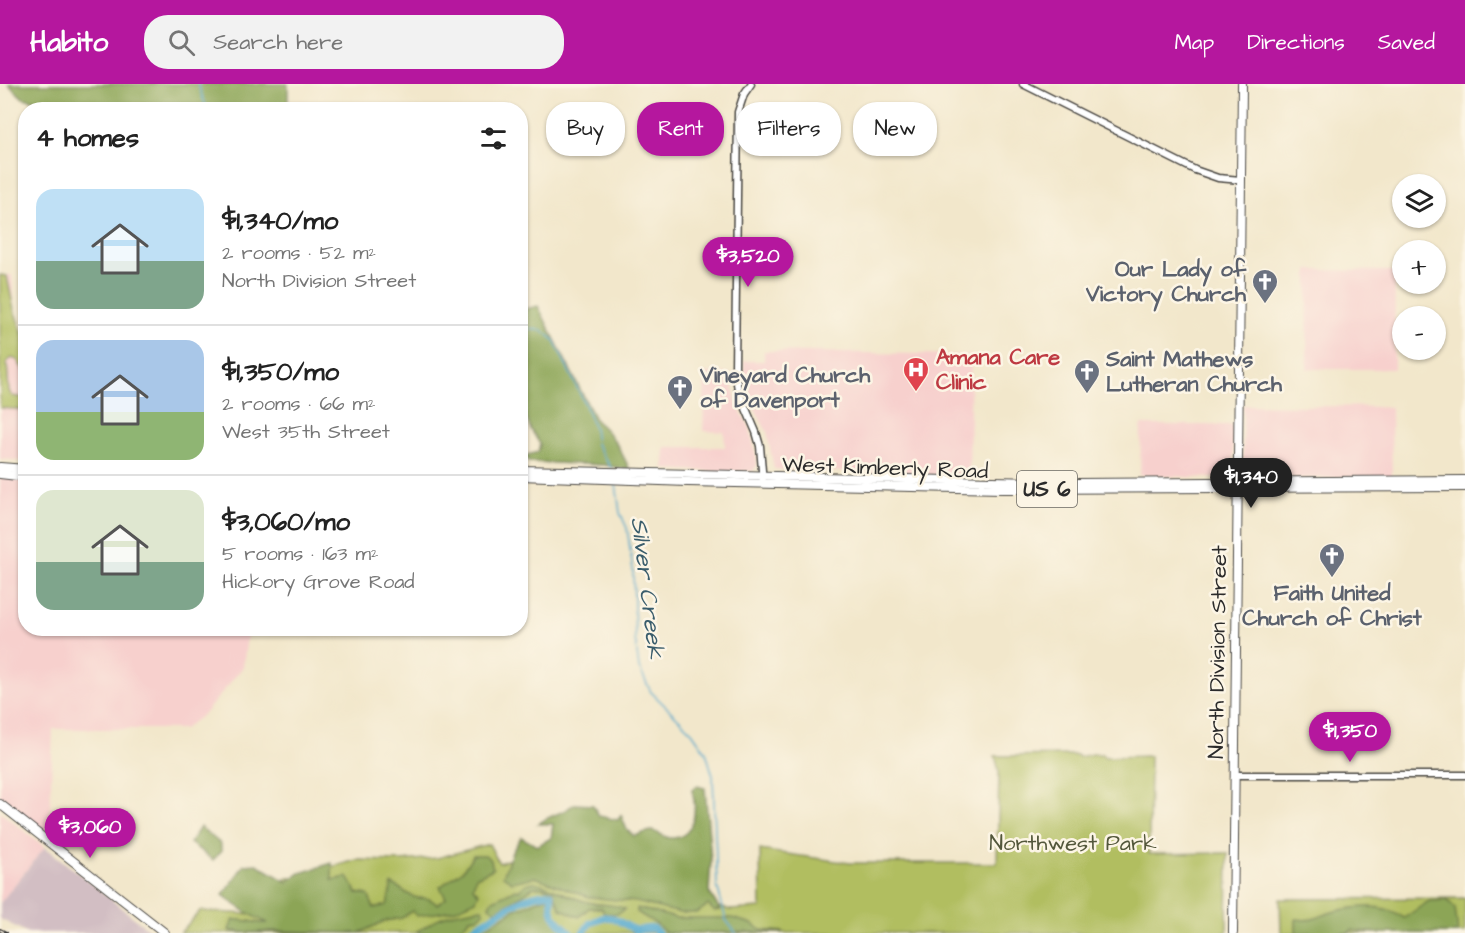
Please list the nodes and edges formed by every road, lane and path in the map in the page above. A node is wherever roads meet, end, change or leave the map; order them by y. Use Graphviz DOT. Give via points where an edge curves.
graph roads {
  1 [pos="751,84"];
  2 [pos="1023,84"];
  3 [pos="1242,84"];
  4 [pos="1241,180"];
  5 [pos="18,469"];
  6 [pos="1,470"];
  7 [pos="528,471"];
  8 [pos="18,475"];
  9 [pos="528,476"];
  10 [pos="606,476"];
  11 [pos="763,479"];
  12 [pos="1465,480"];
  13 [pos="1238,485"];
  14 [pos="1465,487"];
  15 [pos="1235,775"];
  16 [pos="1465,775"];
  17 [pos="0,804"];
  18 [pos="165,933"];
  19 [pos="1233,933"];
  1 -- 11 [label="street" via="738,112 735,369 738,390 760,447"];
  2 -- 4 [label="street" via="1195,170"];
  3 -- 4 [label="main road, North Division Street"];
  4 -- 13 [label="main road, North Division Street"];
  5 -- 6 [label="main road"];
  6 -- 8 [label="main road"];
  7 -- 10 [label="main road, West Kimberly Road / US 6"];
  9 -- 10 [label="main road, West Kimberly Road / US 6"];
  10 -- 11 [label="main road, West Kimberly Road / US 6"];
  11 -- 13 [label="main road, West Kimberly Road / US 6" via="886,487 1023,489"];
  12 -- 13 [label="main road, West Kimberly Road / US 6"];
  13 -- 14 [label="main road, West Kimberly Road / US 6"];
  13 -- 15 [label="main road, North Division Street"];
  15 -- 16 [label="street"];
  15 -- 19 [label="main road, North Division Street"];
  17 -- 18 [label="main road"];
}
